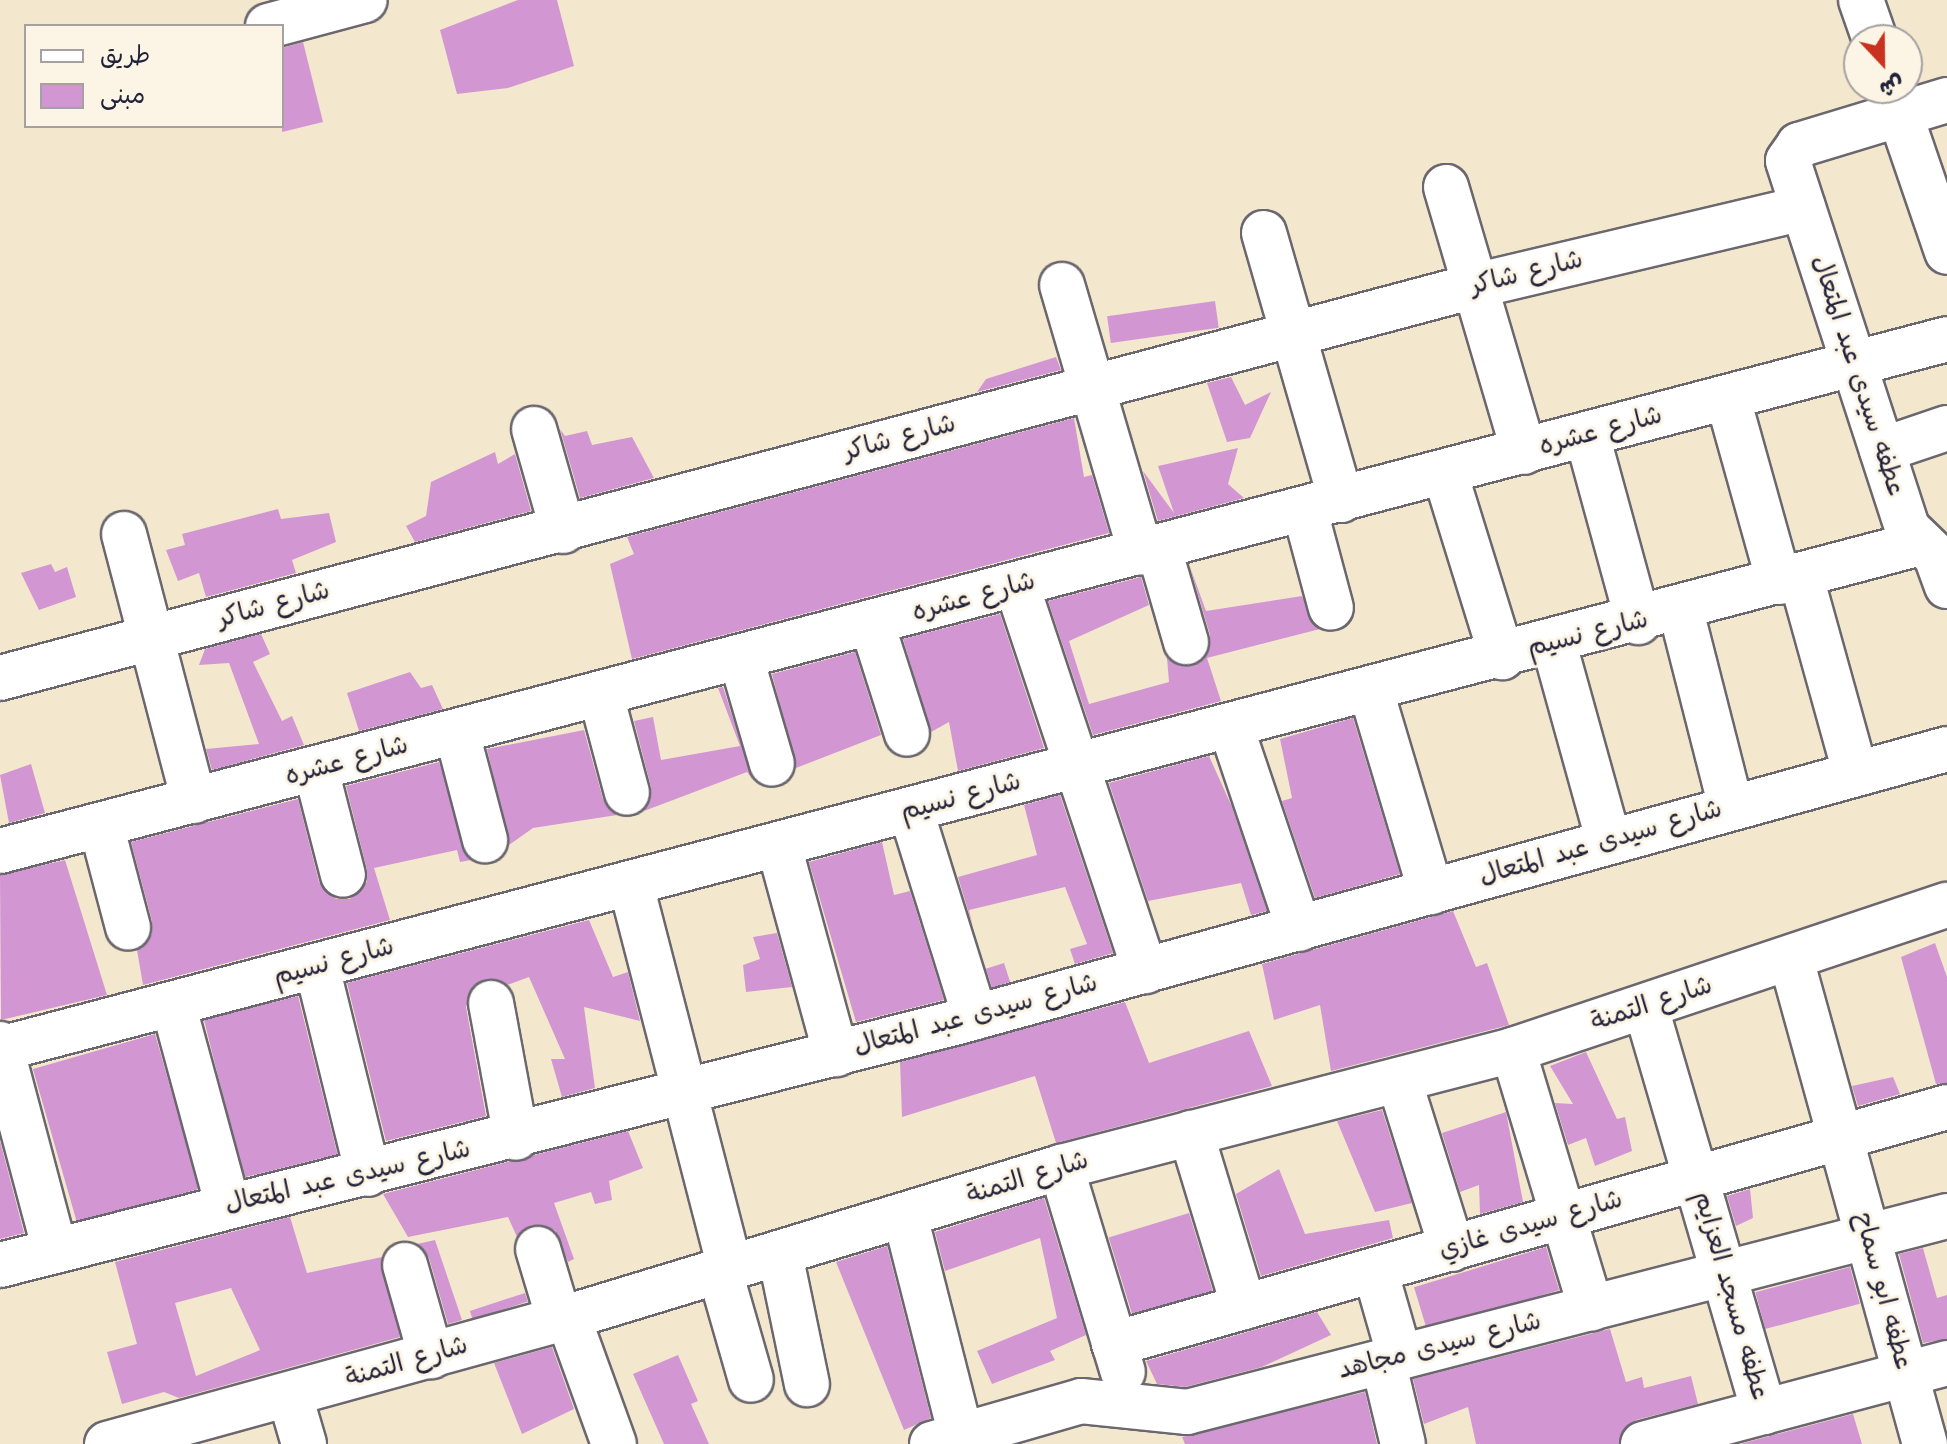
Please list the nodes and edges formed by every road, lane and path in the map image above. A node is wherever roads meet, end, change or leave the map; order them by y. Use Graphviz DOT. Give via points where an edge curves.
graph roads {
  1 [pos="365,0"];
  2 [pos="1861,0"];
  3 [pos="275,24"];
  4 [pos="1869,24"];
  5 [pos="1923,100"];
  6 [pos="1947,100"];
  7 [pos="1890,104"];
  8 [pos="1897,104"];
  9 [pos="1446,187"];
  10 [pos="1803,208"];
  11 [pos="1264,233"];
  12 [pos="1947,252"];
  13 [pos="1062,285"];
  14 [pos="1474,286"];
  15 [pos="1293,334"];
  16 [pos="1947,339"];
  17 [pos="1855,366"];
  18 [pos="1092,387"];
  19 [pos="1728,399"];
  20 [pos="1947,428"];
  21 [pos="534,429"];
  22 [pos="1587,435"];
  23 [pos="1882,450"];
  24 [pos="1524,452"];
  25 [pos="1445,473"];
  26 [pos="1323,506"];
  27 [pos="563,531"];
  28 [pos="124,534"];
  29 [pos="1920,543"];
  30 [pos="1150,551"];
  31 [pos="1790,580"];
  32 [pos="1017,586"];
  33 [pos="1947,586"];
  34 [pos="1331,608"];
  35 [pos="1681,611"];
  36 [pos="1638,622"];
  37 [pos="872,624"];
  38 [pos="151,639"];
  39 [pos="1186,642"];
  40 [pos="1554,644"];
  41 [pos="1502,657"];
  42 [pos="741,658"];
  43 [pos="0,678"];
  44 [pos="1371,691"];
  45 [pos="601,695"];
  46 [pos="1231,727"];
  47 [pos="457,733"];
  48 [pos="907,734"];
  49 [pos="1947,749"];
  50 [pos="772,764"];
  51 [pos="1075,768"];
  52 [pos="316,770"];
  53 [pos="1855,772"];
  54 [pos="627,793"];
  55 [pos="194,801"];
  56 [pos="1731,807"];
  57 [pos="911,811"];
  58 [pos="101,825"];
  59 [pos="485,840"];
  60 [pos="1609,842"];
  61 [pos="779,846"];
  62 [pos="0,851"];
  63 [pos="343,875"];
  64 [pos="631,885"];
  65 [pos="1431,892"];
  66 [pos="1945,914"];
  67 [pos="128,927"];
  68 [pos="1299,929"];
  69 [pos="1791,959"];
  70 [pos="317,967"];
  71 [pos="1145,971"];
  72 [pos="491,1003"];
  73 [pos="173,1004"];
  74 [pos="1646,1008"];
  75 [pos="975,1017"];
  76 [pos="0,1047"];
  77 [pos="1513,1050"];
  78 [pos="836,1054"];
  79 [pos="1399,1080"];
  80 [pos="685,1093"];
  81 [pos="1947,1107"];
  82 [pos="1191,1133"];
  83 [pos="1840,1137"];
  84 [pos="516,1138"];
  85 [pos="1061,1167"];
  86 [pos="368,1174"];
  87 [pos="1696,1179"];
  88 [pos="228,1206"];
  89 [pos="905,1216"];
  90 [pos="1564,1216"];
  91 [pos="1947,1216"];
  92 [pos="1867,1236"];
  93 [pos="538,1249"];
  94 [pos="1452,1249"];
  95 [pos="55,1251"];
  96 [pos="780,1254"];
  97 [pos="0,1265"];
  98 [pos="405,1265"];
  99 [pos="1375,1270"];
  100 [pos="725,1271"];
  101 [pos="1725,1274"];
  102 [pos="1244,1307"];
  103 [pos="1591,1308"];
  104 [pos="563,1318"];
  105 [pos="1114,1344"];
  106 [pos="431,1356"];
  107 [pos="1392,1359"];
  108 [pos="1947,1363"];
  109 [pos="1905,1374"];
  110 [pos="751,1380"];
  111 [pos="807,1384"];
  112 [pos="290,1396"];
  113 [pos="1133,1408"];
  114 [pos="1764,1412"];
  115 [pos="946,1440"];
  116 [pos="120,1442"];
  117 [pos="304,1444"];
  118 [pos="614,1444"];
  119 [pos="1403,1444"];
  120 [pos="1643,1444"];
  121 [pos="1925,1444"];
  1 -- 3 [label="street"];
  2 -- 4 [label="street"];
  5 -- 6 [label="street"];
  7 -- 10 [label="street, عطفه سيدى عبد المتعال" via="1789,154"];
  8 -- 12 [label="street"];
  9 -- 14 [label="street"];
  10 -- 14 [label="street, شارع شاكر"];
  10 -- 17 [label="street, عطفه سيدى عبد المتعال"];
  11 -- 15 [label="street"];
  13 -- 18 [label="street"];
  14 -- 15 [label="street, شارع شاكر"];
  14 -- 24 [label="street"];
  15 -- 18 [label="street, شارع شاكر"];
  15 -- 26 [label="street"];
  16 -- 17 [label="street, شارع عشره"];
  17 -- 19 [label="street, شارع عشره"];
  17 -- 23 [label="street, عطفه سيدى عبد المتعال"];
  18 -- 27 [label="street, شارع شاكر"];
  18 -- 30 [label="street"];
  19 -- 22 [label="street, شارع عشره"];
  19 -- 31 [label="street"];
  20 -- 23 [label="street"];
  21 -- 27 [label="street"];
  22 -- 24 [label="street, شارع عشره"];
  22 -- 36 [label="street"];
  23 -- 29 [label="street, عطفه سيدى عبد المتعال" via="1907,528"];
  24 -- 25 [label="street, شارع عشره"];
  25 -- 26 [label="street, شارع عشره"];
  25 -- 41 [label="street"];
  26 -- 30 [label="street, شارع عشره"];
  26 -- 34 [label="street"];
  27 -- 38 [label="street, شارع شاكر"];
  28 -- 38 [label="street"];
  29 -- 31 [label="street, شارع نسيم"];
  29 -- 33 [label="street, عطفه سيدى عبد المتعال" via="1936,556"];
  30 -- 32 [label="street, شارع عشره"];
  30 -- 39 [label="street"];
  31 -- 35 [label="street, شارع نسيم"];
  31 -- 53 [label="street"];
  32 -- 37 [label="street, شارع عشره"];
  32 -- 51 [label="street"];
  35 -- 36 [label="street, شارع نسيم"];
  35 -- 56 [label="street"];
  36 -- 40 [label="street, شارع نسيم"];
  37 -- 42 [label="street, شارع عشره"];
  37 -- 48 [label="street"];
  38 -- 43 [label="street, شارع شاكر"];
  38 -- 55 [label="street"];
  40 -- 41 [label="street, شارع نسيم"];
  40 -- 60 [label="street"];
  41 -- 44 [label="street, شارع نسيم"];
  42 -- 45 [label="street, شارع عشره"];
  42 -- 50 [label="street"];
  44 -- 46 [label="street, شارع نسيم"];
  44 -- 65 [label="street"];
  45 -- 47 [label="street, شارع عشره"];
  45 -- 54 [label="street"];
  46 -- 51 [label="street, شارع نسيم"];
  46 -- 68 [label="street"];
  47 -- 52 [label="street, شارع عشره"];
  47 -- 59 [label="street"];
  49 -- 53 [label="street, شارع سيدى عبد المتعال"];
  51 -- 57 [label="street, شارع نسيم"];
  51 -- 71 [label="street"];
  52 -- 55 [label="street, شارع عشره"];
  52 -- 63 [label="street"];
  53 -- 56 [label="street, شارع سيدى عبد المتعال"];
  55 -- 58 [label="street, شارع عشره"];
  56 -- 60 [label="street, شارع سيدى عبد المتعال"];
  57 -- 61 [label="street, شارع نسيم"];
  57 -- 75 [label="street"];
  58 -- 62 [label="street, شارع عشره"];
  58 -- 67 [label="street"];
  60 -- 65 [label="street, شارع سيدى عبد المتعال"];
  61 -- 64 [label="street, شارع نسيم"];
  61 -- 78 [label="street"];
  64 -- 70 [label="street, شارع نسيم"];
  64 -- 80 [label="street"];
  65 -- 68 [label="street, شارع سيدى عبد المتعال"];
  66 -- 69 [label="street, شارع التمنة"];
  68 -- 71 [label="street, شارع سيدى عبد المتعال"];
  69 -- 74 [label="street, شارع التمنة"];
  69 -- 83 [label="street, عطفه ابو سماح"];
  70 -- 73 [label="street, شارع نسيم"];
  70 -- 86 [label="street"];
  71 -- 75 [label="street, شارع سيدى عبد المتعال"];
  72 -- 84 [label="street"];
  73 -- 76 [label="street, شارع نسيم"];
  73 -- 88 [label="street"];
  74 -- 77 [label="street, شارع التمنة"];
  74 -- 87 [label="street, عطفه مسجد العزايم"];
  75 -- 78 [label="street, شارع سيدى عبد المتعال"];
  76 -- 95 [label="street"];
  77 -- 79 [label="street, شارع التمنة"];
  77 -- 90 [label="street"];
  78 -- 80 [label="street, شارع سيدى عبد المتعال"];
  79 -- 82 [label="street, شارع التمنة"];
  79 -- 94 [label="street"];
  80 -- 84 [label="street, شارع سيدى عبد المتعال"];
  80 -- 100 [label="street"];
  81 -- 83 [label="street, شارع سيدى غازي"];
  82 -- 85 [label="street, شارع التمنة"];
  82 -- 102 [label="street"];
  83 -- 87 [label="street, شارع سيدى غازي"];
  83 -- 92 [label="street, عطفه ابو سماح"];
  84 -- 86 [label="street, شارع سيدى عبد المتعال"];
  85 -- 89 [label="street, شارع التمنة"];
  85 -- 105 [label="street"];
  86 -- 88 [label="street, شارع سيدى عبد المتعال"];
  87 -- 90 [label="street, شارع سيدى غازي"];
  87 -- 101 [label="street, عطفه مسجد العزايم"];
  88 -- 95 [label="street, شارع سيدى عبد المتعال"];
  89 -- 96 [label="street, شارع التمنة"];
  89 -- 115 [label="street"];
  90 -- 94 [label="street, شارع سيدى غازي"];
  90 -- 103 [label="street"];
  91 -- 92 [label="street, شارع سيدى مجاهد"];
  92 -- 101 [label="street, شارع سيدى مجاهد"];
  92 -- 109 [label="street, عطفه ابو سماح"];
  93 -- 104 [label="street"];
  94 -- 99 [label="street, شارع سيدى غازي"];
  95 -- 97 [label="street, شارع سيدى عبد المتعال"];
  96 -- 100 [label="street, شارع التمنة"];
  96 -- 111 [label="street"];
  98 -- 106 [label="street"];
  99 -- 102 [label="street, شارع سيدى غازي"];
  99 -- 107 [label="street"];
  100 -- 104 [label="street, شارع التمنة"];
  100 -- 110 [label="street"];
  101 -- 103 [label="street, شارع سيدى مجاهد"];
  101 -- 114 [label="street, عطفه مسجد العزايم"];
  102 -- 105 [label="street, شارع سيدى غازي"];
  103 -- 107 [label="street, شارع سيدى مجاهد"];
  104 -- 106 [label="street, شارع التمنة"];
  104 -- 118 [label="street"];
  105 -- 113 [label="street"];
  106 -- 112 [label="street, شارع التمنة"];
  107 -- 113 [label="street, شارع سيدى مجاهد" via="1187,1412"];
  107 -- 119 [label="street"];
  108 -- 109 [label="street"];
  109 -- 114 [label="street"];
  109 -- 121 [label="street, عطفه ابو سماح"];
  112 -- 116 [label="street, شارع التمنة"];
  112 -- 117 [label="street"];
  113 -- 115 [label="street, شارع سيدى مجاهد" via="1081,1401"];
  114 -- 120 [label="street"];
}
